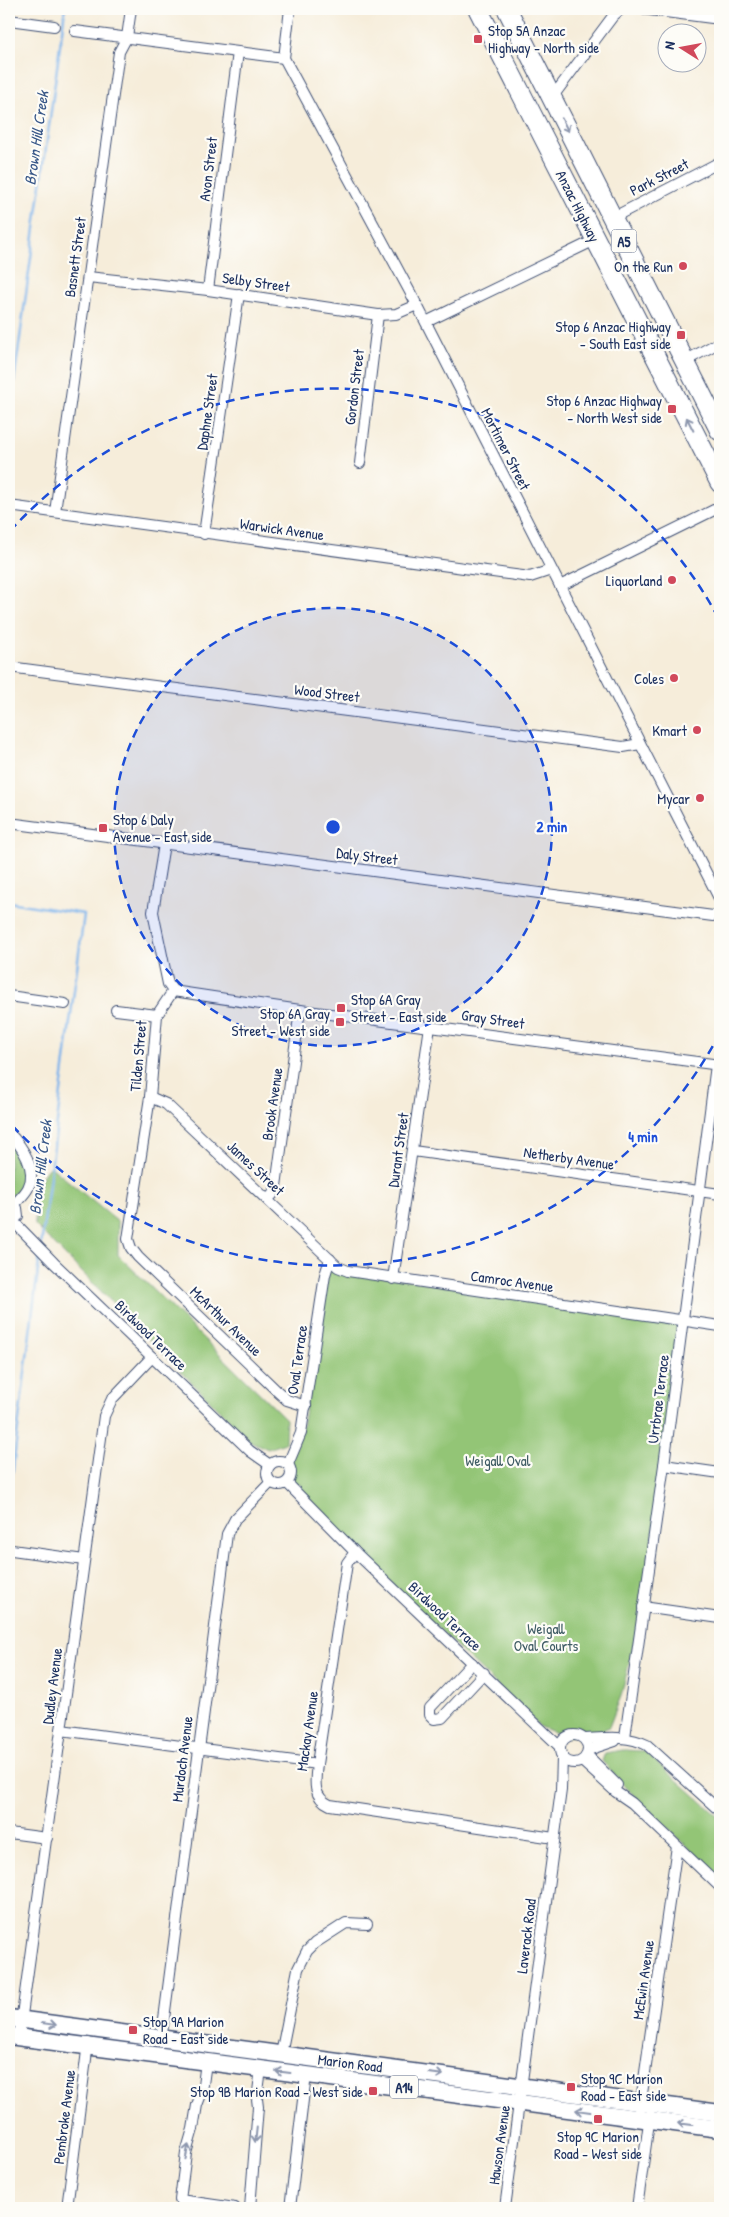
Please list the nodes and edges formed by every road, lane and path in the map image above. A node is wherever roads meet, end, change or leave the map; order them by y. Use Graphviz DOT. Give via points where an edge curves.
graph roads {
  1 [pos="131,9"];
  2 [pos="290,9"];
  3 [pos="478,9"];
  4 [pos="507,9"];
  5 [pos="621,9"];
  6 [pos="642,9"];
  7 [pos="720,19"];
  8 [pos="9,20"];
  9 [pos="54,26"];
  10 [pos="75,30"];
  11 [pos="127,37"];
  12 [pos="527,50"];
  13 [pos="238,52"];
  14 [pos="284,58"];
  15 [pos="518,88"];
  16 [pos="552,99"];
  17 [pos="720,162"];
  18 [pos="612,218"];
  19 [pos="595,240"];
  20 [pos="636,265"];
  21 [pos="88,277"];
  22 [pos="208,290"];
  23 [pos="622,290"];
  24 [pos="238,294"];
  25 [pos="653,301"];
  26 [pos="417,305"];
  27 [pos="378,315"];
  28 [pos="636,318"];
  29 [pos="426,322"];
  30 [pos="720,342"];
  31 [pos="685,361"];
  32 [pos="720,431"];
  33 [pos="720,440"];
  34 [pos="704,449"];
  35 [pos="360,464"];
  36 [pos="720,483"];
  37 [pos="9,506"];
  38 [pos="720,507"];
  39 [pos="55,512"];
  40 [pos="204,534"];
  41 [pos="550,570"];
  42 [pos="560,586"];
  43 [pos="9,667"];
  44 [pos="640,744"];
  45 [pos="9,823"];
  46 [pos="164,844"];
  47 [pos="720,900"];
  48 [pos="720,913"];
  49 [pos="173,991"];
  50 [pos="9,996"];
  51 [pos="65,1004"];
  52 [pos="116,1010"];
  53 [pos="300,1010"];
  54 [pos="157,1015"];
  55 [pos="430,1026"];
  56 [pos="718,1065"];
  57 [pos="150,1097"];
  58 [pos="9,1133"];
  59 [pos="413,1151"];
  60 [pos="700,1191"];
  61 [pos="720,1194"];
  62 [pos="268,1199"];
  63 [pos="12,1202"];
  64 [pos="11,1223"];
  65 [pos="131,1248"];
  66 [pos="330,1259"];
  67 [pos="338,1267"];
  68 [pos="393,1279"];
  69 [pos="683,1321"];
  70 [pos="720,1326"];
  71 [pos="152,1357"];
  72 [pos="306,1406"];
  73 [pos="288,1464"];
  74 [pos="270,1465"];
  75 [pos="664,1465"];
  76 [pos="720,1473"];
  77 [pos="271,1482"];
  78 [pos="287,1483"];
  79 [pos="12,1550"];
  80 [pos="355,1552"];
  81 [pos="84,1560"];
  82 [pos="643,1607"];
  83 [pos="720,1618"];
  84 [pos="472,1663"];
  85 [pos="484,1674"];
  86 [pos="540,1727"];
  87 [pos="61,1730"];
  88 [pos="566,1737"];
  89 [pos="625,1737"];
  90 [pos="585,1739"];
  91 [pos="560,1746"];
  92 [pos="198,1748"];
  93 [pos="586,1755"];
  94 [pos="567,1760"];
  95 [pos="317,1764"];
  96 [pos="720,1811"];
  97 [pos="9,1833"];
  98 [pos="47,1838"];
  99 [pos="554,1838"];
  100 [pos="677,1846"];
  101 [pos="720,1887"];
  102 [pos="367,1924"];
  103 [pos="15,2019"];
  104 [pos="90,2029"];
  105 [pos="14,2036"];
  106 [pos="162,2039"];
  107 [pos="88,2047"];
  108 [pos="282,2054"];
  109 [pos="159,2056"];
  110 [pos="310,2058"];
  111 [pos="206,2062"];
  112 [pos="261,2069"];
  113 [pos="313,2076"];
  114 [pos="522,2085"];
  115 [pos="520,2102"];
  116 [pos="645,2111"];
  117 [pos="720,2113"];
  118 [pos="720,2129"];
  119 [pos="67,2208"];
  120 [pos="235,2208"];
  121 [pos="250,2208"];
  122 [pos="290,2208"];
  123 [pos="505,2208"];
  124 [pos="637,2208"];
  1 -- 11 [label="street, Basnett Street"];
  2 -- 14 [label="street"];
  3 -- 15 [label="highway, Anzac Highway / A5"];
  4 -- 12 [label="highway, Anzac Highway / A5"];
  5 -- 16 [label="street"];
  6 -- 7 [label="street"];
  8 -- 9 [label="street"];
  10 -- 11 [label="street"];
  11 -- 13 [label="street"];
  11 -- 21 [label="street, Basnett Street" via="119,52"];
  12 -- 15 [label="highway" via="519,50 516,55"];
  12 -- 16 [label="highway, Anzac Highway / A5"];
  13 -- 14 [label="street"];
  13 -- 22 [label="street, Avon Street"];
  14 -- 26 [label="street, Mortimer Street"];
  15 -- 19 [label="highway, Anzac Highway / A5"];
  16 -- 18 [label="highway, Anzac Highway / A5, one-way"];
  17 -- 18 [label="street, Park Street"];
  18 -- 20 [label="highway, Anzac Highway / A5"];
  19 -- 23 [label="highway, Anzac Highway / A5"];
  19 -- 29 [label="street"];
  20 -- 23 [label="highway" via="634,289 630,292"];
  20 -- 25 [label="highway, Anzac Highway / A5"];
  21 -- 22 [label="street, Selby Street"];
  21 -- 39 [label="street, Basnett Street"];
  22 -- 24 [label="street, Selby Street"];
  23 -- 28 [label="highway, Anzac Highway / A5"];
  24 -- 27 [label="street, Selby Street"];
  24 -- 40 [label="street, Daphne Street"];
  25 -- 28 [label="highway" via="646,299 639,303"];
  25 -- 31 [label="highway, Anzac Highway / A5"];
  26 -- 27 [label="street, Selby Street" via="396,314"];
  26 -- 29 [label="street, Mortimer Street"];
  27 -- 35 [label="street, Gordon Street"];
  34 -- 28 [label="highway, Anzac Highway / A5, one-way"];
  29 -- 41 [label="street, Mortimer Street"];
  30 -- 31 [label="street"];
  31 -- 32 [label="highway, Anzac Highway / A5"];
  33 -- 34 [label="highway"];
  34 -- 36 [label="highway, Anzac Highway / A5"];
  37 -- 39 [label="street, Warwick Avenue"];
  38 -- 42 [label="street"];
  39 -- 40 [label="street, Warwick Avenue"];
  40 -- 41 [label="street, Warwick Avenue" via="530,577"];
  41 -- 42 [label="street, Mortimer Street"];
  42 -- 44 [label="street, Mortimer Street"];
  43 -- 44 [label="street, Wood Street" via="624,747"];
  44 -- 47 [label="street, Mortimer Street"];
  45 -- 46 [label="street, Daly Street"];
  46 -- 48 [label="street, Daly Street" via="713,916"];
  46 -- 49 [label="street" via="153,912 168,984"];
  49 -- 53 [label="street, Gray Street"];
  49 -- 54 [label="street, Tilden Street"];
  50 -- 51 [label="street"];
  52 -- 54 [label="street"];
  53 -- 55 [label="street, Gray Street"];
  53 -- 62 [label="street, Brook Avenue" via="276,1186"];
  54 -- 57 [label="street, Tilden Street"];
  55 -- 56 [label="street, Gray Street"];
  55 -- 59 [label="street, Durant Street"];
  56 -- 60 [label="street, Urrbrae Terrace"];
  57 -- 62 [label="street, James Street" via="166,1104"];
  57 -- 65 [label="street, Tilden Street" via="130,1220 128,1239"];
  58 -- 63 [label="street" via="22,1150 30,1171 28,1187"];
  59 -- 60 [label="street, Netherby Avenue"];
  59 -- 68 [label="street, Durant Street"];
  60 -- 61 [label="street, Netherby Avenue"];
  60 -- 69 [label="street, Urrbrae Terrace"];
  62 -- 66 [label="street, James Street"];
  63 -- 64 [label="street" via="18,1208 18,1216"];
  64 -- 71 [label="street, Birdwood Terrace"];
  65 -- 72 [label="street, McArthur Avenue" via="277,1391 287,1400"];
  66 -- 67 [label="street, James Street"];
  66 -- 72 [label="street, Oval Terrace"];
  67 -- 68 [label="street, Camroc Avenue"];
  68 -- 69 [label="street, Camroc Avenue"];
  69 -- 70 [label="street"];
  69 -- 75 [label="street, Urrbrae Terrace"];
  71 -- 74 [label="street, Birdwood Terrace" via="250,1451"];
  71 -- 81 [label="street, Dudley Avenue" via="107,1408"];
  72 -- 73 [label="street, Oval Terrace" via="301,1433"];
  73 -- 74 [label="street" via="277,1461"];
  73 -- 78 [label="street" via="291,1473"];
  74 -- 77 [label="street" via="268,1474"];
  75 -- 76 [label="street"];
  75 -- 82 [label="street, Urrbrae Terrace"];
  77 -- 78 [label="street" via="277,1485"];
  77 -- 92 [label="street, Murdoch Avenue" via="229,1527"];
  78 -- 80 [label="street, Birdwood Terrace"];
  79 -- 81 [label="street"];
  80 -- 84 [label="street, Birdwood Terrace"];
  80 -- 95 [label="street, Mackay Avenue" via="347,1563"];
  81 -- 87 [label="street, Dudley Avenue"];
  82 -- 83 [label="street"];
  82 -- 89 [label="street, Urrbrae Terrace"];
  84 -- 85 [label="street, Birdwood Terrace"];
  84 -- 85 [label="street" via="430,1708 430,1715 442,1718"];
  85 -- 86 [label="street, Birdwood Terrace"];
  86 -- 88 [label="street, Birdwood Terrace"];
  86 -- 91 [label="street, Birdwood Terrace"];
  87 -- 92 [label="street"];
  87 -- 98 [label="street, Dudley Avenue"];
  88 -- 90 [label="street" via="577,1734"];
  88 -- 91 [label="street"];
  89 -- 90 [label="street"];
  89 -- 93 [label="street"];
  89 -- 96 [label="street" via="647,1745"];
  90 -- 93 [label="street"];
  91 -- 94 [label="street"];
  92 -- 95 [label="street"];
  92 -- 106 [label="street, Murdoch Avenue"];
  93 -- 94 [label="street"];
  93 -- 100 [label="street"];
  94 -- 99 [label="street, Laverack Road"];
  95 -- 99 [label="street, Mackay Avenue" via="315,1785 318,1797 330,1805"];
  97 -- 98 [label="street"];
  98 -- 103 [label="street, Dudley Avenue"];
  99 -- 114 [label="street, Laverack Road"];
  100 -- 101 [label="street"];
  100 -- 116 [label="street, McEwin Avenue"];
  102 -- 108 [label="street" via="346,1923 307,1951 298,1969"];
  103 -- 104 [label="main road, Marion Road / A14, one-way"];
  103 -- 105 [label="street, Dudley Avenue"];
  104 -- 106 [label="main road, Marion Road / A14"];
  104 -- 107 [label="street, Pembroke Avenue"];
  105 -- 107 [label="main road, Marion Road / A14"];
  106 -- 108 [label="main road, Marion Road / A14"];
  106 -- 109 [label="street, Murdoch Avenue"];
  107 -- 109 [label="main road, Marion Road / A14"];
  107 -- 119 [label="street, Pembroke Avenue"];
  108 -- 110 [label="main road, Marion Road / A14"];
  109 -- 111 [label="main road, Marion Road / A14"];
  110 -- 113 [label="main road" via="322,2072"];
  110 -- 114 [label="main road, Marion Road / A14, one-way"];
  111 -- 112 [label="main road, Marion Road / A14"];
  120 -- 111 [label="street, one-way" via="180,2200 186,2154"];
  113 -- 112 [label="main road, Marion Road / A14, one-way"];
  112 -- 121 [label="street, one-way"];
  113 -- 115 [label="main road, Marion Road / A14"];
  113 -- 122 [label="street"];
  114 -- 115 [label="street, Hawson Avenue"];
  114 -- 116 [label="main road, Marion Road / A14"];
  116 -- 115 [label="main road, Marion Road / A14, one-way"];
  115 -- 123 [label="street, Hawson Avenue"];
  116 -- 117 [label="main road, Marion Road / A14"];
  118 -- 116 [label="main road, Marion Road / A14, one-way"];
  116 -- 124 [label="street, McEwin Avenue"];
}
